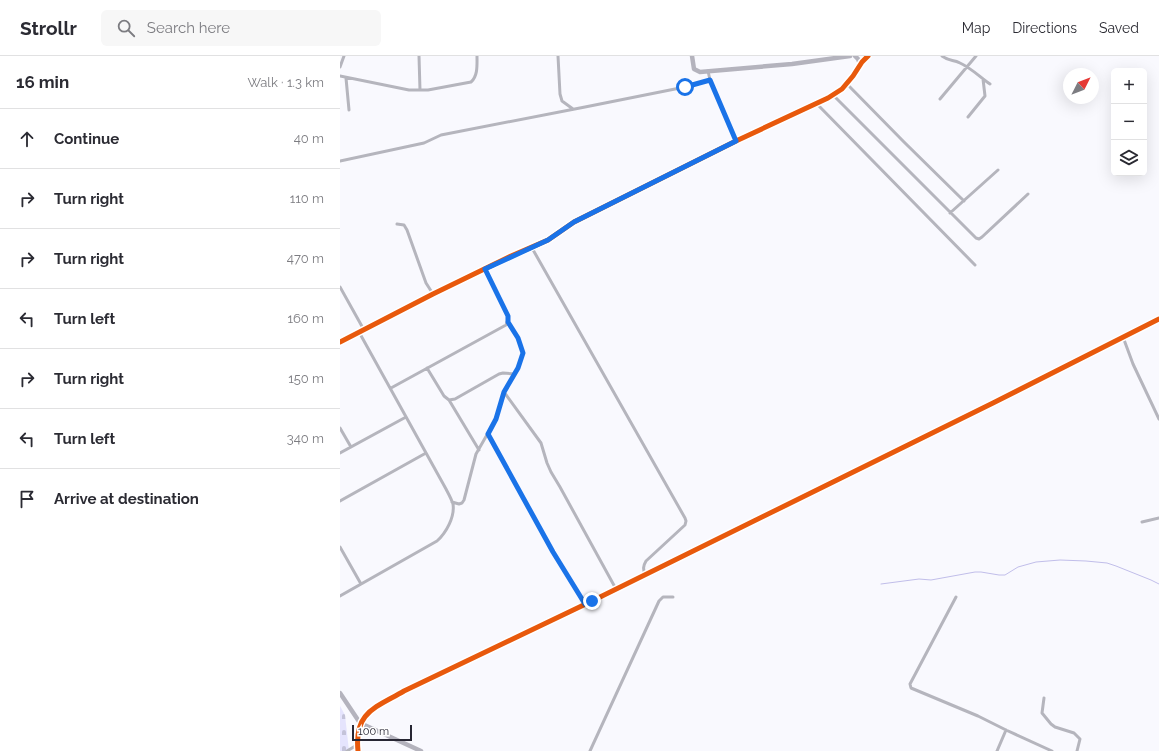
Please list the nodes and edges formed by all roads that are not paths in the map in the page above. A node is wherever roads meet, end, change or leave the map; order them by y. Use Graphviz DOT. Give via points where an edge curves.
graph roads {
  1 [pos="344,56"];
  2 [pos="419,56"];
  3 [pos="477,56"];
  4 [pos="558,56"];
  5 [pos="692,56"];
  6 [pos="850,56"];
  7 [pos="855,56"];
  8 [pos="868,56"];
  9 [pos="942,56"];
  10 [pos="976,56"];
  11 [pos="860,64"];
  12 [pos="340,66"];
  13 [pos="967,66"];
  14 [pos="708,71"];
  15 [pos="340,76"];
  16 [pos="346,78"];
  17 [pos="983,79"];
  18 [pos="710,80"];
  19 [pos="847,84"];
  20 [pos="990,84"];
  21 [pos="420,90"];
  22 [pos="833,95"];
  23 [pos="940,99"];
  24 [pos="817,104"];
  25 [pos="573,109"];
  26 [pos="350,110"];
  27 [pos="968,117"];
  28 [pos="736,141"];
  29 [pos="340,161"];
  30 [pos="998,170"];
  31 [pos="1028,194"];
  32 [pos="964,201"];
  33 [pos="950,213"];
  34 [pos="397,224"];
  35 [pos="532,248"];
  36 [pos="975,265"];
  37 [pos="485,269"];
  38 [pos="340,287"];
  39 [pos="433,294"];
  40 [pos="1159,319"];
  41 [pos="508,322"];
  42 [pos="364,330"];
  43 [pos="359,332"];
  44 [pos="1123,337"];
  45 [pos="340,342"];
  46 [pos="427,368"];
  47 [pos="515,374"];
  48 [pos="390,388"];
  49 [pos="504,392"];
  50 [pos="449,400"];
  51 [pos="406,417"];
  52 [pos="1159,419"];
  53 [pos="340,428"];
  54 [pos="488,434"];
  55 [pos="351,447"];
  56 [pos="479,450"];
  57 [pos="340,453"];
  58 [pos="426,453"];
  59 [pos="340,501"];
  60 [pos="452,502"];
  61 [pos="1159,518"];
  62 [pos="1142,522"];
  63 [pos="340,547"];
  64 [pos="644,575"];
  65 [pos="361,584"];
  66 [pos="616,589"];
  67 [pos="340,596"];
  68 [pos="673,597"];
  69 [pos="956,597"];
  70 [pos="585,604"];
  71 [pos="340,693"];
  72 [pos="1044,698"];
  73 [pos="360,723"];
  74 [pos="1006,730"];
  75 [pos="357,745"];
  76 [pos="347,751"];
  77 [pos="358,751"];
  78 [pos="420,751"];
  79 [pos="590,751"];
  80 [pos="997,751"];
  81 [pos="1052,751"];
  82 [pos="1077,751"];
  1 -- 12 [label="street"];
  2 -- 21 [label="street"];
  3 -- 21 [label="street" via="476,76 471,82"];
  4 -- 25 [label="street" via="560,94 562,101"];
  5 -- 14 [label="street" via="694,69 700,72"];
  6 -- 14 [label="street"];
  7 -- 11 [label="street"];
  8 -- 11 [label="street"];
  9 -- 13 [label="street"];
  10 -- 13 [label="street"];
  11 -- 19 [label="street"];
  13 -- 17 [label="street"];
  13 -- 23 [label="street"];
  14 -- 18 [label="street"];
  15 -- 16 [label="street"];
  16 -- 21 [label="street" via="393,88"];
  16 -- 26 [label="street"];
  17 -- 20 [label="street"];
  17 -- 27 [label="street" via="985,96"];
  18 -- 25 [label="street"];
  18 -- 28 [label="street"];
  19 -- 22 [label="street"];
  19 -- 32 [label="street"];
  22 -- 24 [label="street"];
  22 -- 33 [label="street"];
  24 -- 28 [label="street"];
  24 -- 36 [label="street"];
  25 -- 29 [label="street" via="441,135 424,143"];
  28 -- 35 [label="street" via="574,222"];
  30 -- 32 [label="street"];
  31 -- 33 [label="street" via="979,239"];
  32 -- 33 [label="street"];
  34 -- 39 [label="street" via="404,225 407,230 426,283"];
  35 -- 37 [label="street"];
  35 -- 64 [label="street" via="685,518 685,525 646,561"];
  37 -- 39 [label="street"];
  37 -- 41 [label="street" via="508,316"];
  38 -- 42 [label="street"];
  39 -- 42 [label="street"];
  40 -- 44 [label="street"];
  41 -- 46 [label="street"];
  41 -- 47 [label="street" via="518,338 523,353"];
  42 -- 43 [label="street"];
  43 -- 45 [label="street"];
  43 -- 48 [label="street"];
  44 -- 52 [label="street"];
  44 -- 64 [label="street"];
  46 -- 48 [label="street"];
  46 -- 50 [label="street"];
  47 -- 49 [label="street"];
  47 -- 50 [label="street" via="499,374"];
  48 -- 51 [label="street"];
  49 -- 54 [label="street" via="496,419"];
  49 -- 66 [label="street" via="541,443 550,472"];
  50 -- 56 [label="street"];
  51 -- 55 [label="street"];
  51 -- 58 [label="street"];
  53 -- 55 [label="street"];
  54 -- 56 [label="street"];
  54 -- 70 [label="street" via="553,552"];
  55 -- 57 [label="street"];
  56 -- 60 [label="street" via="464,500 459,504"];
  58 -- 59 [label="street"];
  58 -- 60 [label="street"];
  60 -- 65 [label="street" via="451,519 437,541"];
  61 -- 62 [label="street"];
  63 -- 65 [label="street"];
  64 -- 66 [label="street"];
  65 -- 67 [label="street"];
  66 -- 70 [label="street"];
  68 -- 79 [label="street" via="663,597 658,601"];
  69 -- 74 [label="street" via="910,684 911,688"];
  70 -- 73 [label="street" via="404,691 370,711"];
  71 -- 73 [label="street"];
  72 -- 82 [label="street" via="1042,713 1055,727 1074,733 1080,738"];
  73 -- 75 [label="street"];
  73 -- 78 [label="street"];
  74 -- 80 [label="street"];
  74 -- 81 [label="street"];
  75 -- 76 [label="street"];
  75 -- 77 [label="street"];
}
